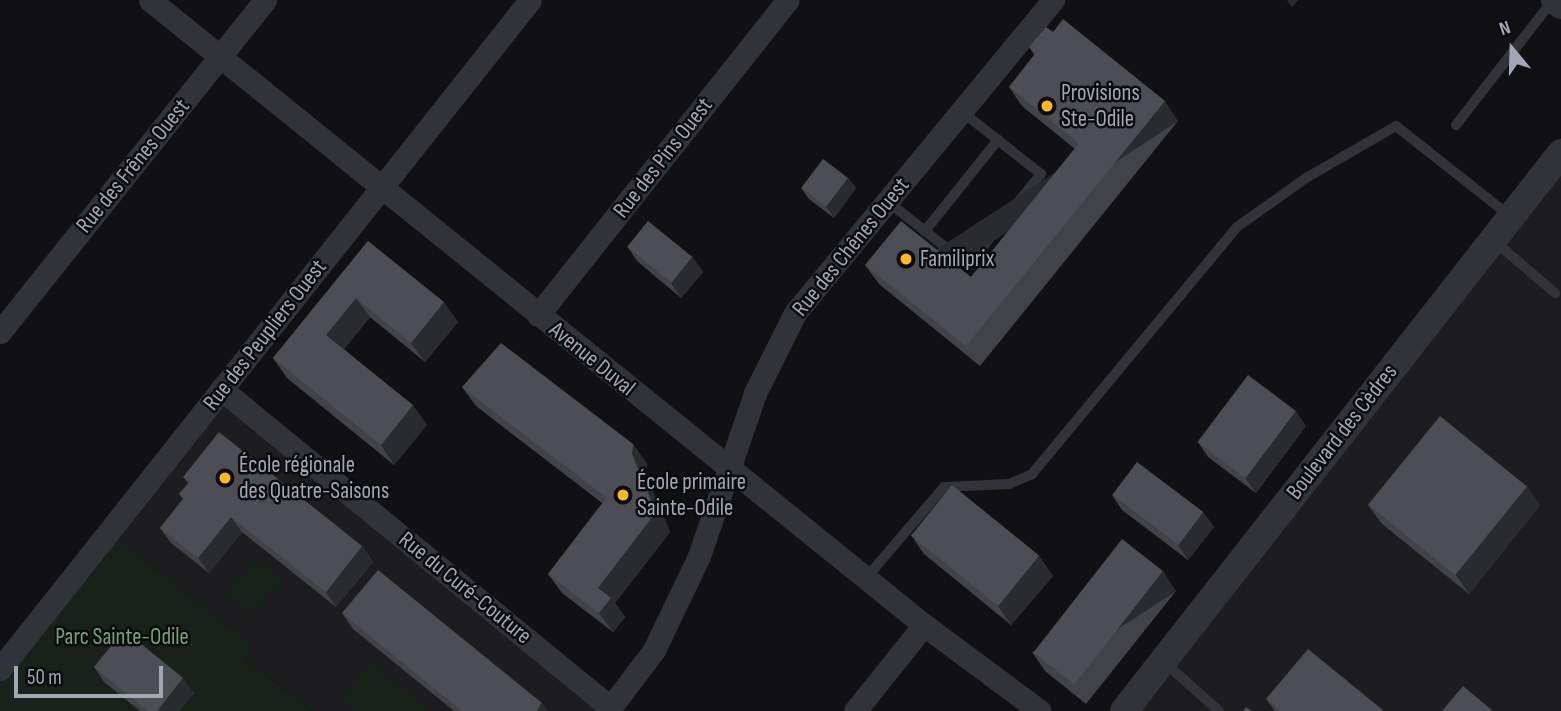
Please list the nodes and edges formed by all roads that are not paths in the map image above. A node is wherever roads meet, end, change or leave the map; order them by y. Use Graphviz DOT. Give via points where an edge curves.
graph roads {
  1 [pos="150,0"];
  2 [pos="265,0"];
  3 [pos="530,0"];
  4 [pos="788,0"];
  5 [pos="1053,0"];
  6 [pos="1554,0"];
  7 [pos="1561,5"];
  8 [pos="220,56"];
  9 [pos="961,111"];
  10 [pos="1455,125"];
  11 [pos="998,140"];
  12 [pos="1561,153"];
  13 [pos="383,185"];
  14 [pos="887,201"];
  15 [pos="1511,217"];
  16 [pos="925,231"];
  17 [pos="1493,240"];
  18 [pos="1559,292"];
  19 [pos="538,315"];
  20 [pos="0,332"];
  21 [pos="222,389"];
  22 [pos="730,470"];
  23 [pos="866,578"];
  24 [pos="925,625"];
  25 [pos="1163,661"];
  26 [pos="0,669"];
  27 [pos="610,709"];
  28 [pos="855,711"];
  29 [pos="1040,711"];
  30 [pos="1124,711"];
  31 [pos="1219,711"];
  1 -- 8 [label="street, Avenue Duval"];
  2 -- 8 [label="street, Rue des Frênes Ouest"];
  3 -- 13 [label="street, Rue des Peupliers Ouest"];
  4 -- 19 [label="street, Rue des Pins Ouest"];
  5 -- 9 [label="street, Rue des Chênes Ouest"];
  6 -- 7 [label="street"];
  6 -- 10 [label="lane"];
  8 -- 13 [label="street, Avenue Duval"];
  8 -- 20 [label="street, Rue des Frênes Ouest"];
  9 -- 11 [label="lane"];
  9 -- 14 [label="street, Rue des Chênes Ouest"];
  11 -- 16 [label="lane"];
  11 -- 16 [label="lane" via="1041,174 968,265"];
  12 -- 15 [label="street, Boulevard des Cèdres"];
  13 -- 19 [label="street, Avenue Duval"];
  13 -- 21 [label="street, Rue des Peupliers Ouest"];
  14 -- 16 [label="lane"];
  14 -- 22 [label="street, Rue des Chênes Ouest" via="795,313 755,393"];
  15 -- 17 [label="street, Boulevard des Cèdres"];
  15 -- 23 [label="lane" via="1395,126 1306,178 1237,227 1032,474 1009,484 944,487"];
  17 -- 18 [label="lane"];
  17 -- 25 [label="street, Boulevard des Cèdres"];
  19 -- 22 [label="street, Avenue Duval"];
  21 -- 26 [label="street, Rue des Peupliers Ouest"];
  21 -- 27 [label="street, Rue du Curé-Couture"];
  22 -- 23 [label="street, Avenue Duval"];
  22 -- 27 [label="street, Rue des Chênes Ouest" via="699,556 654,650"];
  23 -- 24 [label="street, Avenue Duval"];
  24 -- 28 [label="street"];
  24 -- 29 [label="street, Avenue Duval"];
  25 -- 30 [label="street, Boulevard des Cèdres"];
  25 -- 31 [label="lane"];
}
